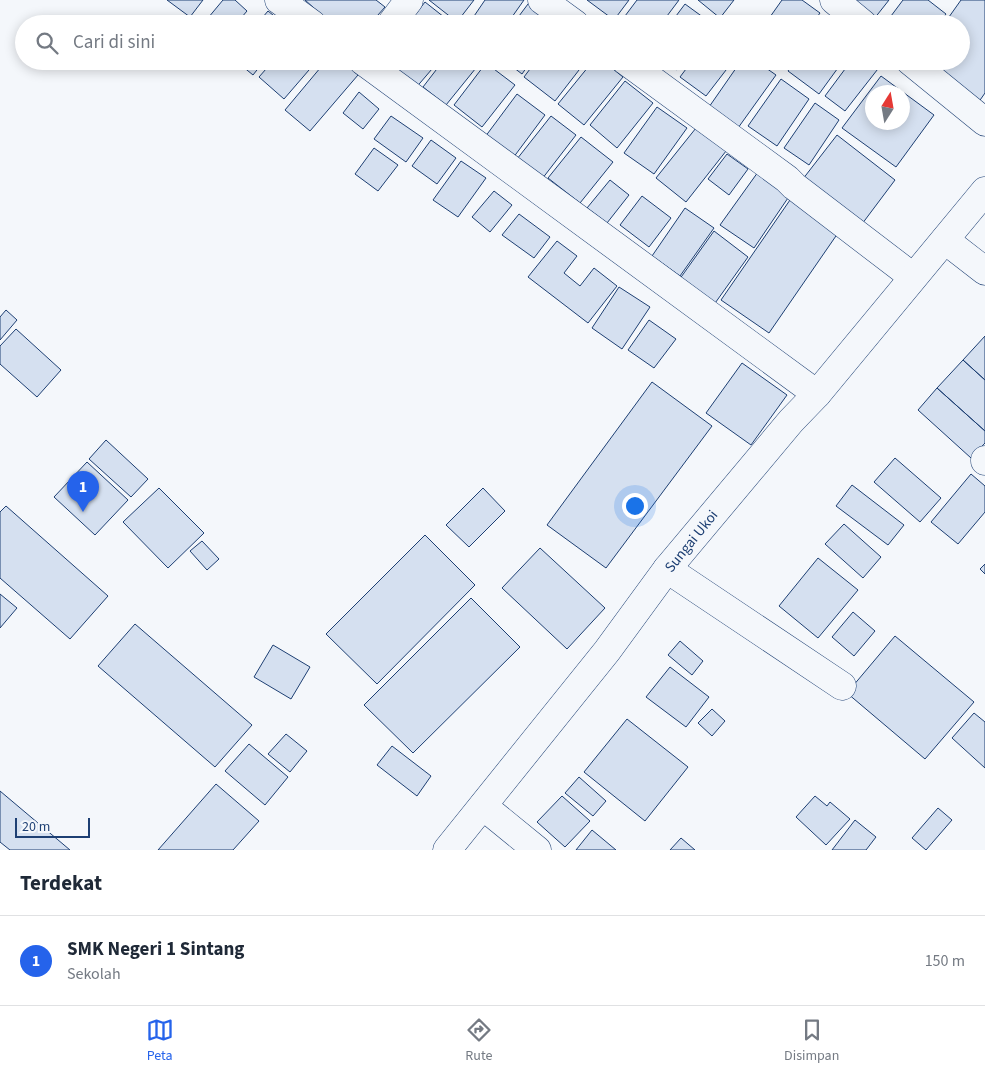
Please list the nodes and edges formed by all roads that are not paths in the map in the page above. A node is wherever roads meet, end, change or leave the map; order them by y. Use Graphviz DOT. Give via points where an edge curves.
graph roads {
  1 [pos="279,0"];
  2 [pos="409,0"];
  3 [pos="542,0"];
  4 [pos="834,0"];
  5 [pos="300,15"];
  6 [pos="398,15"];
  7 [pos="562,15"];
  8 [pos="852,15"];
  9 [pos="375,70"];
  10 [pos="638,70"];
  11 [pos="921,70"];
  12 [pos="985,122"];
  13 [pos="985,191"];
  14 [pos="945,240"];
  15 [pos="985,271"];
  16 [pos="913,277"];
  17 [pos="817,394"];
  18 [pos="667,569"];
  19 [pos="842,686"];
  20 [pos="483,806"];
  21 [pos="447,850"];
  22 [pos="537,850"];
  1 -- 5 [label="main road"];
  2 -- 6 [label="main road"];
  3 -- 7 [label="main road"];
  4 -- 8 [label="main road"];
  9 -- 17 [label="main road"];
  10 -- 16 [label="main road"];
  11 -- 12 [label="main road"];
  13 -- 14 [label="main road, Sungai Ukoi"];
  14 -- 15 [label="main road"];
  14 -- 16 [label="main road, Sungai Ukoi"];
  16 -- 17 [label="main road, Sungai Ukoi"];
  17 -- 18 [label="main road, Sungai Ukoi"];
  18 -- 19 [label="main road"];
  18 -- 20 [label="main road, Sungai Ukoi" via="608,651"];
  20 -- 21 [label="main road, Sungai Ukoi"];
  20 -- 22 [label="main road"];
}
